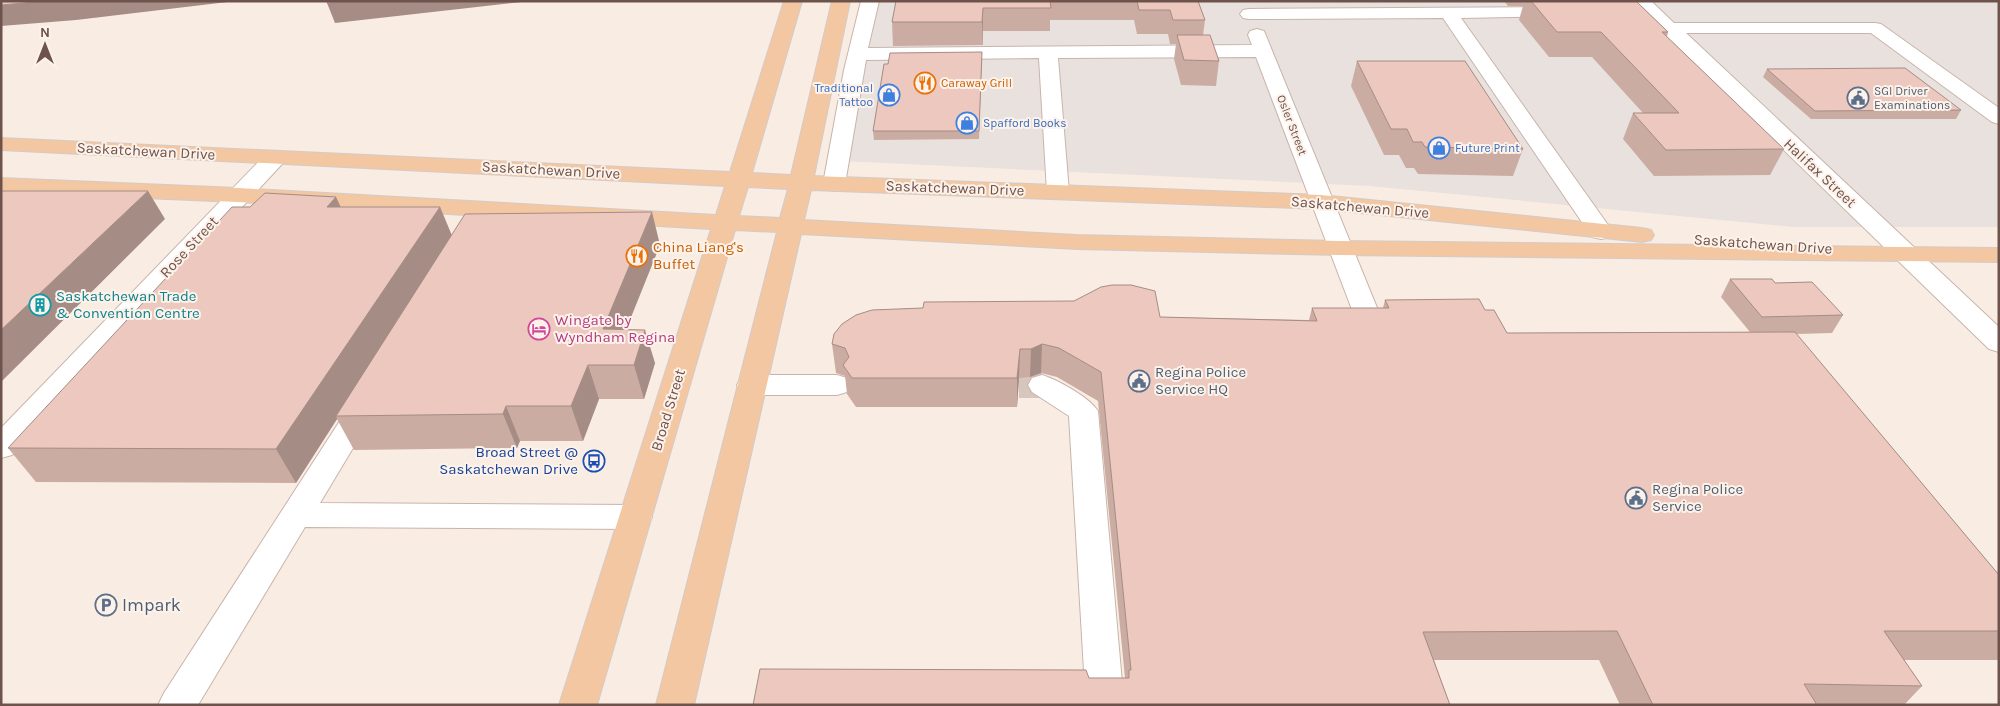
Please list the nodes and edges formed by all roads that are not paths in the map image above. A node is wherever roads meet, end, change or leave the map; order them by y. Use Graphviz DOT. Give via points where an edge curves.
graph roads {
  1 [pos="793,1"];
  2 [pos="841,1"];
  3 [pos="870,1"];
  4 [pos="1247,8"];
  5 [pos="1642,8"];
  6 [pos="1574,12"];
  7 [pos="1448,13"];
  8 [pos="1668,28"];
  9 [pos="1263,51"];
  10 [pos="1048,52"];
  11 [pos="858,54"];
  12 [pos="1999,118"];
  13 [pos="1,144"];
  14 [pos="276,158"];
  15 [pos="738,179"];
  16 [pos="801,182"];
  17 [pos="834,184"];
  18 [pos="1,185"];
  19 [pos="1058,192"];
  20 [pos="238,195"];
  21 [pos="1321,202"];
  22 [pos="485,210"];
  23 [pos="725,222"];
  24 [pos="790,224"];
  25 [pos="1601,232"];
  26 [pos="469,235"];
  27 [pos="1340,248"];
  28 [pos="1907,255"];
  29 [pos="1999,255"];
  30 [pos="1367,315"];
  31 [pos="1999,343"];
  32 [pos="380,380"];
  33 [pos="751,384"];
  34 [pos="837,384"];
  35 [pos="1042,386"];
  36 [pos="1,447"];
  37 [pos="296,515"];
  38 [pos="636,516"];
  39 [pos="177,705"];
  40 [pos="578,705"];
  41 [pos="675,705"];
  42 [pos="1104,705"];
  1 -- 15 [label="main road, Broad Street"];
  2 -- 16 [label="main road"];
  3 -- 11 [label="street"];
  4 -- 7 [label="street"];
  4 -- 9 [label="street, Osler Street"];
  5 -- 8 [label="street, Halifax Street"];
  6 -- 7 [label="street"];
  7 -- 25 [label="street"];
  8 -- 12 [label="street" via="1875,28"];
  8 -- 28 [label="street, Halifax Street"];
  9 -- 10 [label="street"];
  9 -- 21 [label="street, Osler Street"];
  10 -- 11 [label="street"];
  10 -- 19 [label="street"];
  11 -- 17 [label="street"];
  13 -- 14 [label="main road, Saskatchewan Drive"];
  14 -- 15 [label="main road, Saskatchewan Drive"];
  14 -- 20 [label="street, Rose Street"];
  15 -- 16 [label="main road, Saskatchewan Drive"];
  15 -- 23 [label="main road, Broad Street"];
  16 -- 17 [label="main road, Saskatchewan Drive"];
  16 -- 24 [label="main road"];
  17 -- 19 [label="main road, Saskatchewan Drive"];
  18 -- 20 [label="main road, Saskatchewan Drive"];
  19 -- 21 [label="main road, Saskatchewan Drive"];
  20 -- 22 [label="main road, Saskatchewan Drive"];
  20 -- 36 [label="street, Rose Street"];
  21 -- 25 [label="main road, Saskatchewan Drive"];
  21 -- 27 [label="street, Osler Street"];
  22 -- 23 [label="main road, Saskatchewan Drive"];
  22 -- 26 [label="street"];
  23 -- 24 [label="main road, Saskatchewan Drive"];
  23 -- 38 [label="main road, Broad Street"];
  24 -- 27 [label="main road, Saskatchewan Drive" via="1077,242"];
  24 -- 33 [label="main road"];
  25 -- 28 [label="main road, Saskatchewan Drive"];
  27 -- 28 [label="main road, Saskatchewan Drive"];
  27 -- 30 [label="street, Osler Street"];
  28 -- 29 [label="main road, Saskatchewan Drive"];
  28 -- 31 [label="street, Halifax Street"];
  32 -- 37 [label="street"];
  33 -- 34 [label="street"];
  33 -- 41 [label="main road"];
  35 -- 42 [label="street" via="1083,411"];
  37 -- 38 [label="street"];
  37 -- 39 [label="street"];
  38 -- 40 [label="main road, Broad Street"];
}
